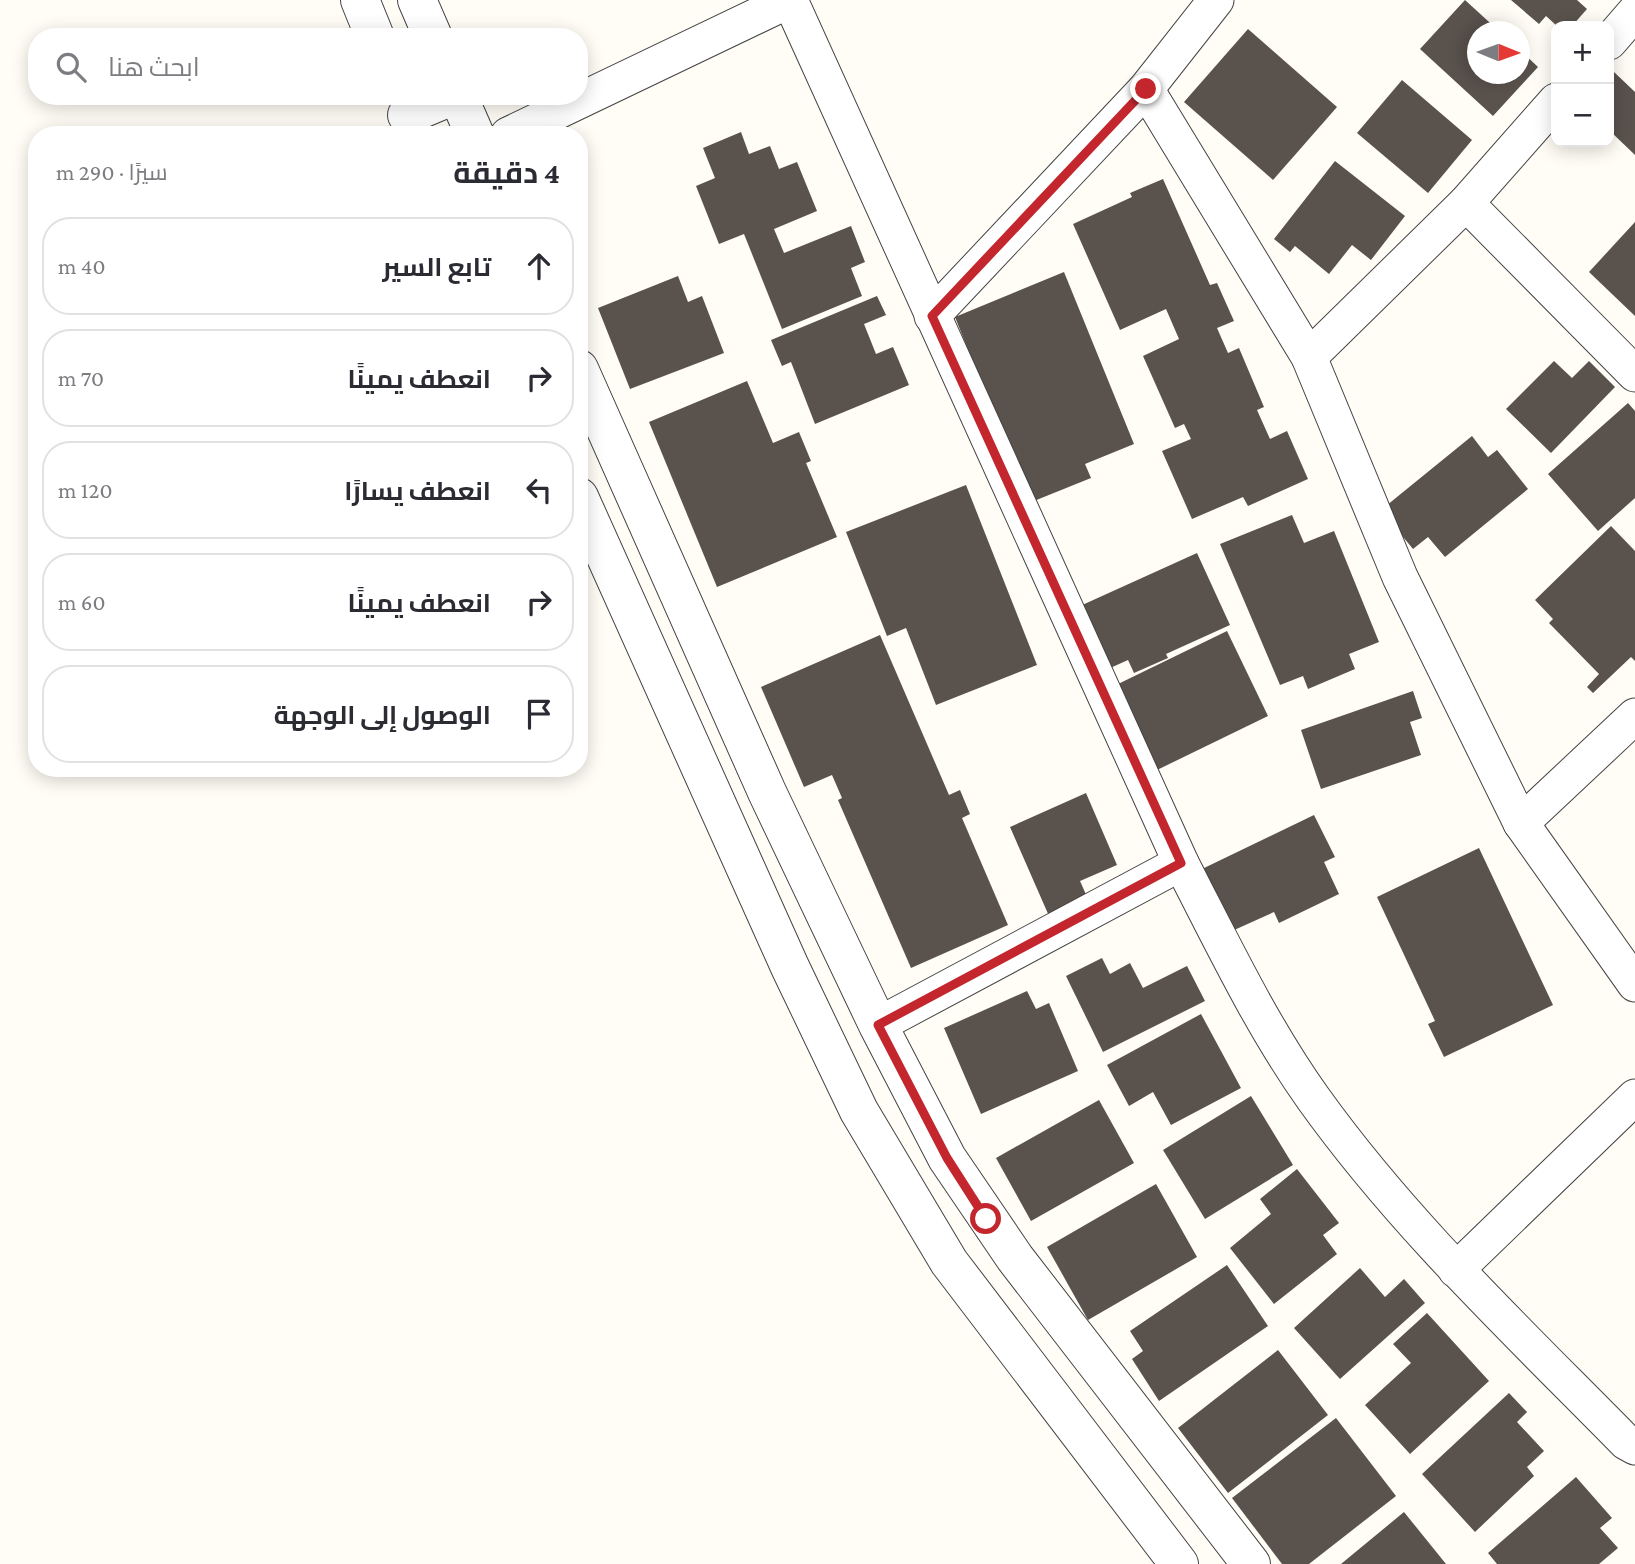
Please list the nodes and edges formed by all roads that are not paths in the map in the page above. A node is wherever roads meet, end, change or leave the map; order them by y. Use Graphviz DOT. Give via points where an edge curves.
graph roads {
  1 [pos="360,0"];
  2 [pos="417,0"];
  3 [pos="1216,0"];
  4 [pos="800,6"];
  5 [pos="1635,12"];
  6 [pos="371,28"];
  7 [pos="429,28"];
  8 [pos="1614,36"];
  9 [pos="1146,89"];
  10 [pos="588,100"];
  11 [pos="431,105"];
  12 [pos="462,105"];
  13 [pos="576,105"];
  14 [pos="1551,107"];
  15 [pos="408,115"];
  16 [pos="471,126"];
  17 [pos="528,126"];
  18 [pos="1466,203"];
  19 [pos="932,316"];
  20 [pos="1308,357"];
  21 [pos="1635,374"];
  22 [pos="588,389"];
  23 [pos="588,517"];
  24 [pos="1635,716"];
  25 [pos="1521,823"];
  26 [pos="1181,863"];
  27 [pos="1635,984"];
  28 [pos="878,1025"];
  29 [pos="1635,1097"];
  30 [pos="1456,1270"];
  31 [pos="1635,1447"];
  32 [pos="1180,1564"];
  33 [pos="1251,1564"];
  1 -- 6 [label="street"];
  2 -- 7 [label="street"];
  3 -- 9 [label="street"];
  4 -- 10 [label="street"];
  4 -- 19 [label="street"];
  5 -- 8 [label="street"];
  9 -- 19 [label="street"];
  9 -- 20 [label="street"];
  11 -- 15 [label="street"];
  12 -- 16 [label="street"];
  13 -- 17 [label="street"];
  14 -- 18 [label="street"];
  18 -- 20 [label="street"];
  18 -- 21 [label="street"];
  19 -- 26 [label="street"];
  20 -- 25 [label="street" via="1400,577"];
  22 -- 28 [label="street" via="767,792"];
  23 -- 32 [label="street" via="859,1111 949,1262"];
  24 -- 25 [label="street"];
  25 -- 27 [label="street"];
  26 -- 28 [label="street"];
  26 -- 30 [label="street" via="1245,985 1313,1098"];
  28 -- 33 [label="street" via="947,1158 986,1219"];
  29 -- 30 [label="street"];
  30 -- 31 [label="street"];
}
